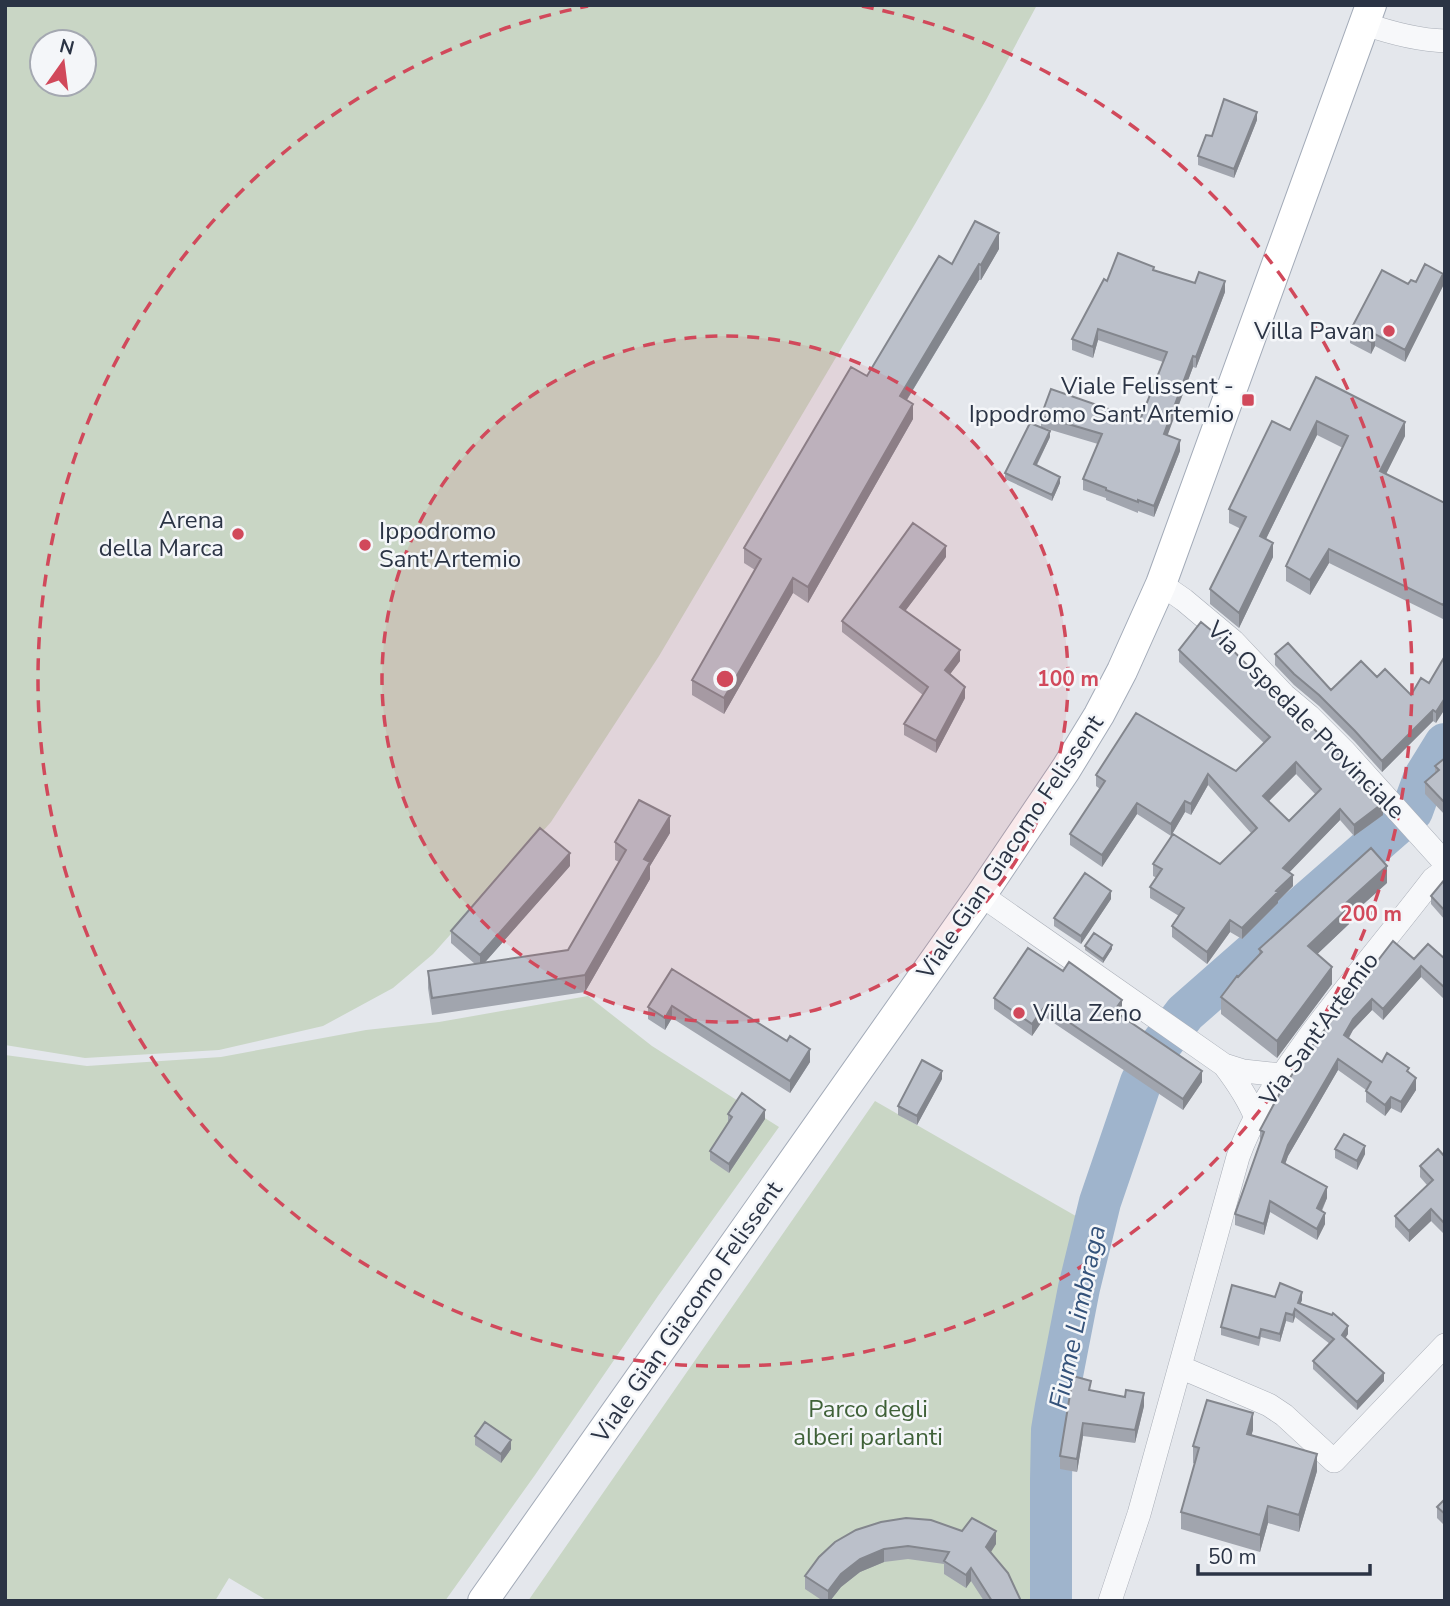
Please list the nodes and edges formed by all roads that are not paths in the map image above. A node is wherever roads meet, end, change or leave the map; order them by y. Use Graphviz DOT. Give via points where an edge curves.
graph roads {
  1 [pos="1368,14"];
  2 [pos="1445,41"];
  3 [pos="1161,584"];
  4 [pos="1445,863"];
  5 [pos="1445,870"];
  6 [pos="981,895"];
  7 [pos="1224,1065"];
  8 [pos="1282,1074"];
  9 [pos="1256,1118"];
  10 [pos="1445,1345"];
  11 [pos="1180,1367"];
  12 [pos="483,1601"];
  13 [pos="1110,1601"];
  1 -- 2 [label="street" via="1392,33"];
  1 -- 3 [label="main road, Viale Gian Giacomo Felissent"];
  3 -- 4 [label="street, Via Ospedale Provinciale" via="1233,641 1345,752"];
  3 -- 6 [label="main road, Viale Gian Giacomo Felissent" via="1099,715"];
  5 -- 8 [label="street, Via Sant'Artemio" via="1359,971"];
  6 -- 7 [label="street"];
  6 -- 12 [label="main road, Viale Gian Giacomo Felissent"];
  7 -- 8 [label="street"];
  7 -- 9 [label="street"];
  8 -- 9 [label="street, Via Sant'Artemio"];
  9 -- 11 [label="street, Via Sant'Artemio" via="1238,1157"];
  10 -- 11 [label="street" via="1334,1461 1269,1405"];
  11 -- 13 [label="street, Via Sant'Artemio"];
}
